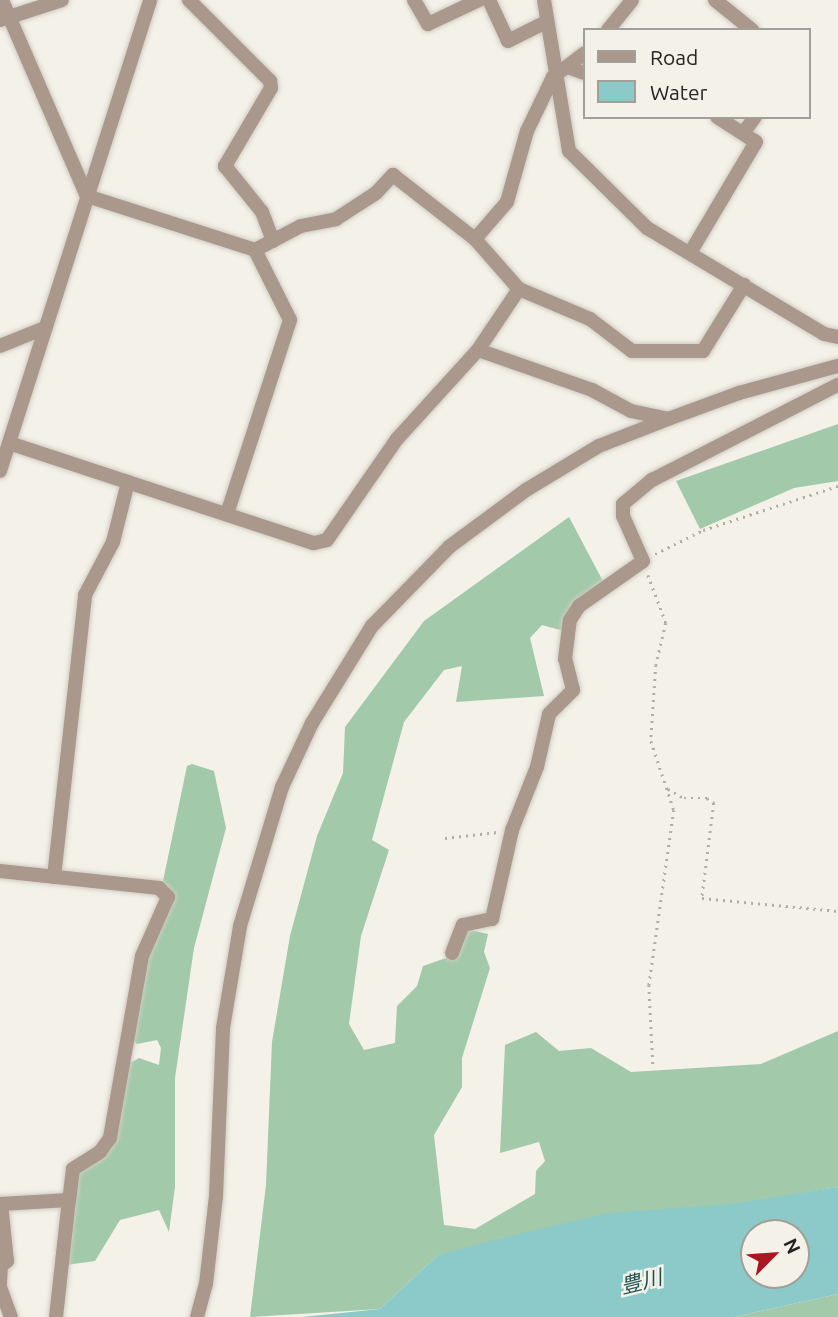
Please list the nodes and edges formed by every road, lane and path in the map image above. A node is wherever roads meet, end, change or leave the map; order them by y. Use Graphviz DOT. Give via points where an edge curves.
graph roads {
  1 [pos="2,0"];
  2 [pos="62,0"];
  3 [pos="150,0"];
  4 [pos="189,0"];
  5 [pos="414,0"];
  6 [pos="479,0"];
  7 [pos="489,0"];
  8 [pos="544,0"];
  9 [pos="632,0"];
  10 [pos="715,0"];
  11 [pos="5,19"];
  12 [pos="546,22"];
  13 [pos="610,28"];
  14 [pos="750,28"];
  15 [pos="582,56"];
  16 [pos="567,67"];
  17 [pos="582,72"];
  18 [pos="553,77"];
  19 [pos="721,119"];
  20 [pos="754,119"];
  21 [pos="744,132"];
  22 [pos="87,197"];
  23 [pos="475,239"];
  24 [pos="273,241"];
  25 [pos="255,250"];
  26 [pos="690,253"];
  27 [pos="744,285"];
  28 [pos="519,289"];
  29 [pos="45,328"];
  30 [pos="838,337"];
  31 [pos="0,346"];
  32 [pos="478,350"];
  33 [pos="838,366"];
  34 [pos="838,385"];
  35 [pos="668,419"];
  36 [pos="9,443"];
  37 [pos="0,471"];
  38 [pos="128,482"];
  39 [pos="838,486"];
  40 [pos="228,514"];
  41 [pos="643,561"];
  42 [pos="668,789"];
  43 [pos="512,830"];
  44 [pos="445,838"];
  45 [pos="0,871"];
  46 [pos="54,877"];
  47 [pos="838,911"];
  48 [pos="452,953"];
  49 [pos="653,1064"];
  50 [pos="69,1200"];
  51 [pos="1,1204"];
  52 [pos="0,1285"];
  53 [pos="11,1317"];
  54 [pos="56,1317"];
  55 [pos="197,1317"];
  1 -- 11 [label="street"];
  2 -- 11 [label="street"];
  3 -- 22 [label="street"];
  4 -- 24 [label="street" via="270,81 271,88 225,166 262,212"];
  5 -- 6 [label="street" via="428,24"];
  7 -- 12 [label="street" via="508,41"];
  8 -- 12 [label="street"];
  9 -- 13 [label="street"];
  10 -- 14 [label="street"];
  11 -- 22 [label="street"];
  12 -- 18 [label="street"];
  15 -- 16 [label="street"];
  16 -- 17 [label="street"];
  16 -- 18 [label="street"];
  18 -- 23 [label="street" via="527,131 506,202"];
  18 -- 26 [label="street" via="569,151 647,228"];
  19 -- 21 [label="street"];
  20 -- 21 [label="street"];
  21 -- 26 [label="street" via="756,142"];
  22 -- 25 [label="street"];
  22 -- 29 [label="street"];
  23 -- 24 [label="street" via="393,175 376,193 335,219 301,226"];
  23 -- 28 [label="street"];
  24 -- 25 [label="street"];
  25 -- 40 [label="street" via="290,320"];
  26 -- 27 [label="street"];
  27 -- 28 [label="street" via="703,351 632,351 590,319"];
  27 -- 30 [label="street" via="824,334"];
  28 -- 32 [label="street"];
  29 -- 31 [label="street"];
  29 -- 36 [label="street"];
  32 -- 35 [label="street" via="592,390 632,411"];
  32 -- 40 [label="street" via="397,439 327,540 314,543"];
  33 -- 35 [label="street" via="739,393"];
  34 -- 41 [label="street" via="631,493 623,504 623,516"];
  35 -- 55 [label="street" via="599,446 526,490 449,547 372,626 312,723 282,787 240,926 223,1028 216,1196 206,1284"];
  36 -- 37 [label="street"];
  36 -- 38 [label="street"];
  38 -- 40 [label="street"];
  38 -- 46 [label="street" via="113,542 85,595"];
  39 -- 41 [label="path" via="703,530"];
  41 -- 42 [label="path" via="666,623 656,665 651,741"];
  41 -- 43 [label="street" via="579,606 570,620 565,659 573,690 549,714 537,767"];
  42 -- 47 [label="path" via="684,798 707,798 714,803 702,898"];
  42 -- 49 [label="path" via="674,810 672,840 649,985"];
  43 -- 44 [label="path"];
  43 -- 48 [label="street" via="492,919 463,925"];
  45 -- 46 [label="street"];
  46 -- 50 [label="street" via="159,888 167,897 142,956 115,1129 100,1152 73,1169"];
  50 -- 51 [label="street"];
  50 -- 54 [label="street"];
  51 -- 52 [label="street" via="7,1261 1,1266"];
  52 -- 53 [label="street"];
}
